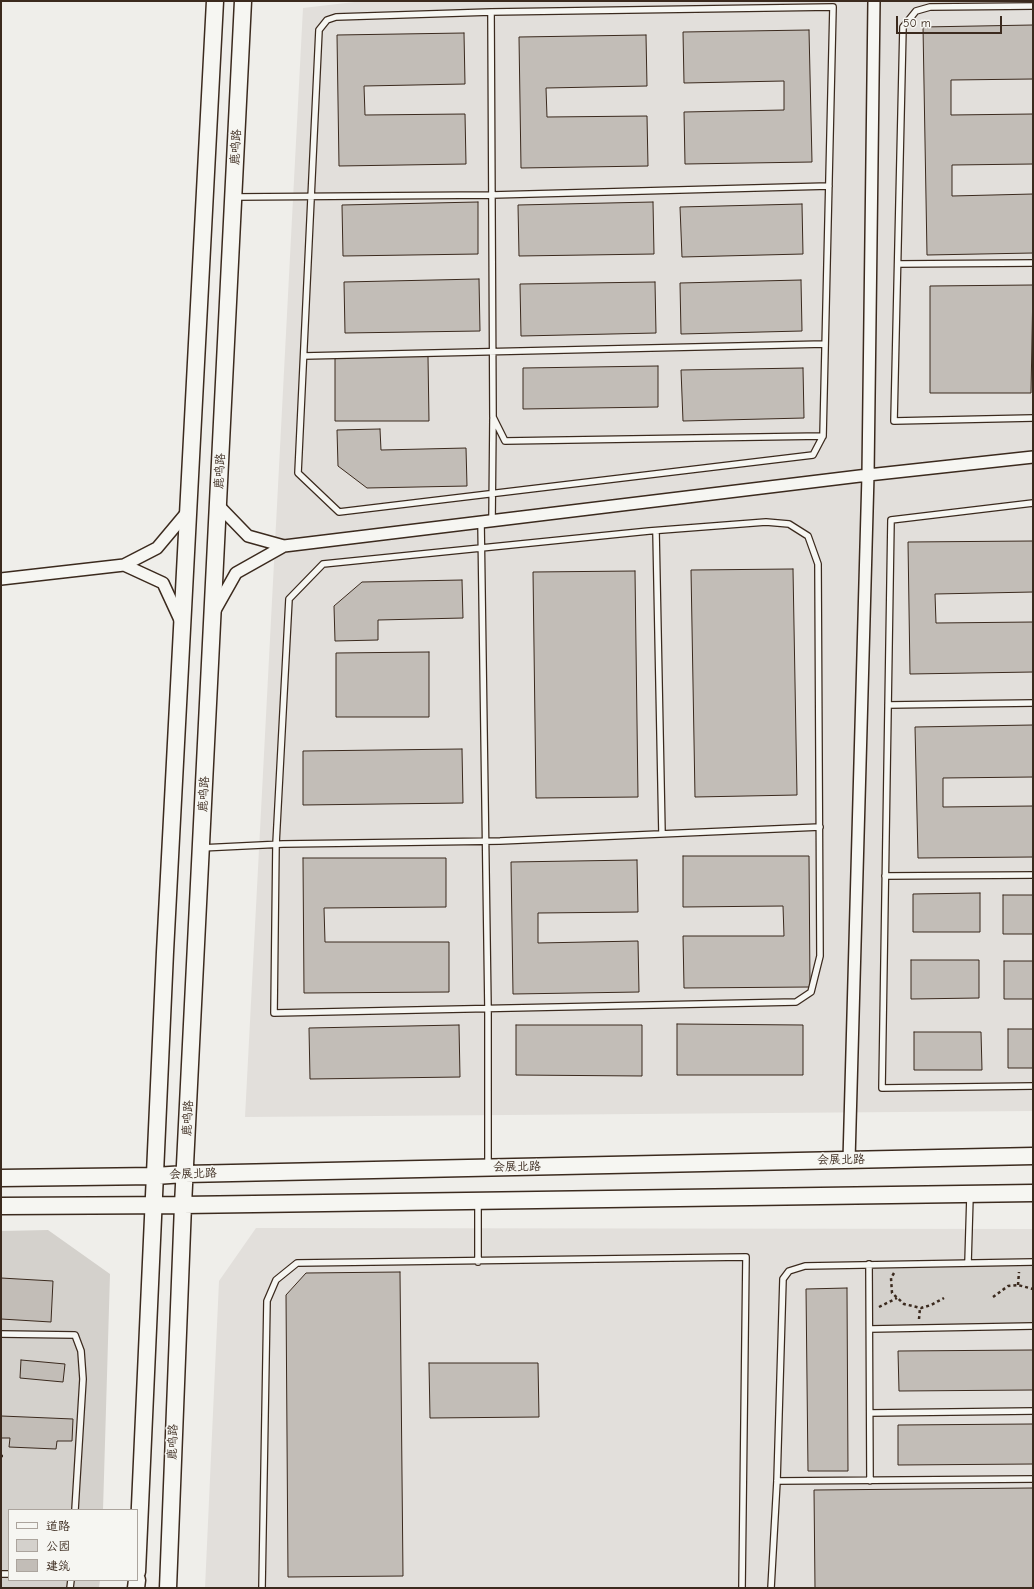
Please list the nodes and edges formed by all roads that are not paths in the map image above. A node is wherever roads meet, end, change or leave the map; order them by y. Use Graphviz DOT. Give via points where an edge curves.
graph roads {
  1 [pos="214,1"];
  2 [pos="243,1"];
  3 [pos="874,1"];
  4 [pos="1033,6"];
  5 [pos="491,12"];
  6 [pos="829,186"];
  7 [pos="492,195"];
  8 [pos="311,196"];
  9 [pos="233,197"];
  10 [pos="1033,263"];
  11 [pos="898,264"];
  12 [pos="825,344"];
  13 [pos="492,352"];
  14 [pos="304,356"];
  15 [pos="493,416"];
  16 [pos="1033,418"];
  17 [pos="823,436"];
  18 [pos="1033,457"];
  19 [pos="868,475"];
  20 [pos="493,494"];
  21 [pos="1033,503"];
  22 [pos="218,505"];
  23 [pos="188,512"];
  24 [pos="487,522"];
  25 [pos="656,531"];
  26 [pos="284,546"];
  27 [pos="481,548"];
  28 [pos="124,565"];
  29 [pos="1,579"];
  30 [pos="213,614"];
  31 [pos="182,624"];
  32 [pos="1033,704"];
  33 [pos="888,705"];
  34 [pos="820,827"];
  35 [pos="662,834"];
  36 [pos="486,841"];
  37 [pos="276,844"];
  38 [pos="201,848"];
  39 [pos="1033,875"];
  40 [pos="886,876"];
  41 [pos="488,1009"];
  42 [pos="1033,1086"];
  43 [pos="1033,1156"];
  44 [pos="849,1160"];
  45 [pos="488,1167"];
  46 [pos="185,1174"];
  47 [pos="155,1176"];
  48 [pos="1,1178"];
  49 [pos="1033,1192"];
  50 [pos="970,1193"];
  51 [pos="478,1201"];
  52 [pos="154,1204"];
  53 [pos="183,1205"];
  54 [pos="1,1206"];
  55 [pos="478,1262"];
  56 [pos="1033,1262"];
  57 [pos="968,1263"];
  58 [pos="870,1264"];
  59 [pos="1033,1326"];
  60 [pos="870,1330"];
  61 [pos="1,1334"];
  62 [pos="1033,1411"];
  63 [pos="870,1413"];
  64 [pos="1033,1479"];
  65 [pos="777,1481"];
  66 [pos="870,1481"];
  67 [pos="75,1509"];
  68 [pos="138,1550"];
  69 [pos="168,1588"];
  70 [pos="262,1588"];
  71 [pos="742,1588"];
  72 [pos="771,1588"];
  1 -- 23 [label="main road"];
  2 -- 9 [label="main road, 鹿鸣路"];
  3 -- 19 [label="street"];
  4 -- 11 [label="lane" via="930,7 916,11 903,27"];
  5 -- 6 [label="lane" via="832,7"];
  5 -- 7 [label="lane"];
  5 -- 8 [label="lane" via="336,17 327,20 319,30"];
  6 -- 7 [label="lane"];
  6 -- 12 [label="lane"];
  7 -- 8 [label="lane"];
  7 -- 13 [label="lane"];
  8 -- 9 [label="lane"];
  8 -- 14 [label="lane"];
  9 -- 22 [label="main road, 鹿鸣路"];
  10 -- 11 [label="lane"];
  11 -- 16 [label="lane" via="894,421"];
  12 -- 13 [label="lane"];
  12 -- 17 [label="lane"];
  13 -- 14 [label="lane"];
  13 -- 15 [label="lane"];
  14 -- 20 [label="lane" via="298,473 339,512"];
  15 -- 17 [label="lane" via="505,441"];
  15 -- 20 [label="lane"];
  17 -- 20 [label="lane" via="813,455"];
  18 -- 19 [label="street"];
  19 -- 24 [label="street"];
  19 -- 44 [label="street"];
  20 -- 24 [label="lane"];
  21 -- 33 [label="lane" via="891,520"];
  22 -- 26 [label="street" via="248,536"];
  22 -- 30 [label="main road, 鹿鸣路"];
  23 -- 28 [label="street" via="157,548"];
  23 -- 31 [label="main road"];
  24 -- 26 [label="street"];
  24 -- 27 [label="lane"];
  25 -- 27 [label="lane"];
  25 -- 34 [label="lane" via="766,522 789,524 808,536 818,564"];
  25 -- 35 [label="lane"];
  26 -- 30 [label="street" via="236,573"];
  27 -- 36 [label="lane"];
  27 -- 37 [label="lane" via="323,564 289,599"];
  28 -- 29 [label="street"];
  28 -- 31 [label="street" via="163,583"];
  30 -- 38 [label="main road, 鹿鸣路"];
  31 -- 47 [label="main road"];
  32 -- 33 [label="lane"];
  33 -- 40 [label="lane"];
  34 -- 35 [label="lane"];
  34 -- 41 [label="lane" via="820,956 811,992 796,1002"];
  35 -- 36 [label="lane"];
  36 -- 37 [label="lane"];
  36 -- 41 [label="lane"];
  37 -- 38 [label="lane"];
  37 -- 41 [label="lane" via="274,1013"];
  38 -- 46 [label="main road, 鹿鸣路"];
  39 -- 40 [label="lane"];
  40 -- 42 [label="lane" via="882,1088"];
  41 -- 45 [label="lane"];
  43 -- 44 [label="main road, 会展北路"];
  44 -- 45 [label="main road, 会展北路"];
  45 -- 46 [label="main road, 会展北路"];
  46 -- 47 [label="main road, 会展北路"];
  46 -- 53 [label="main road, 鹿鸣路"];
  47 -- 48 [label="main road, 会展北路"];
  47 -- 52 [label="main road"];
  49 -- 50 [label="main road"];
  50 -- 51 [label="main road"];
  50 -- 57 [label="lane"];
  51 -- 53 [label="main road"];
  51 -- 55 [label="lane"];
  52 -- 53 [label="main road"];
  52 -- 54 [label="main road"];
  52 -- 68 [label="main road"];
  53 -- 69 [label="main road, 鹿鸣路"];
  55 -- 70 [label="lane" via="296,1263 276,1280 266,1301"];
  55 -- 71 [label="lane" via="746,1258"];
  56 -- 57 [label="lane"];
  57 -- 58 [label="lane"];
  58 -- 60 [label="lane"];
  58 -- 65 [label="lane" via="805,1266 789,1271 783,1279"];
  59 -- 60 [label="lane"];
  60 -- 63 [label="lane"];
  61 -- 67 [label="lane" via="75,1335 81,1351 83,1379"];
  62 -- 63 [label="lane"];
  63 -- 66 [label="lane"];
  64 -- 66 [label="lane"];
  65 -- 66 [label="lane"];
  65 -- 72 [label="lane"];
}
